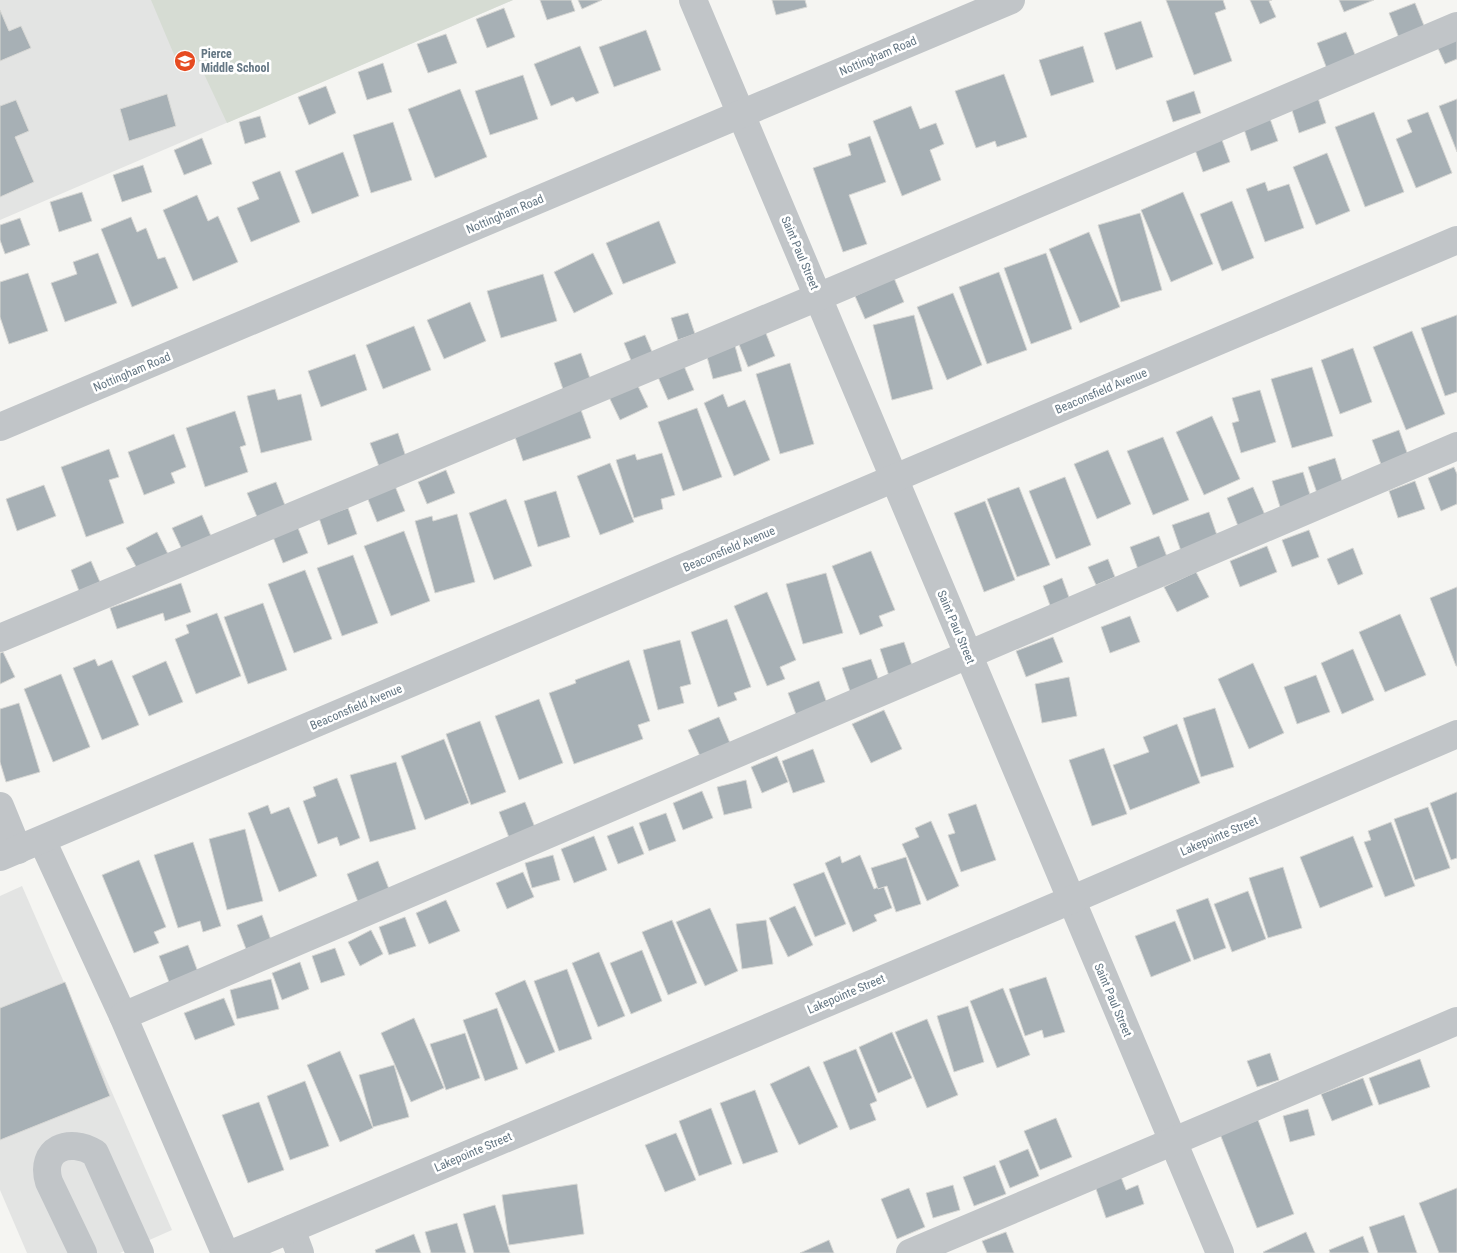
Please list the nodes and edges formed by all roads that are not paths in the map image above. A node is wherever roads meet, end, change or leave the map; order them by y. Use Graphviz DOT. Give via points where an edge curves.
graph roads {
  1 [pos="693,0"];
  2 [pos="1010,0"];
  3 [pos="1457,26"];
  4 [pos="742,114"];
  5 [pos="1457,240"];
  6 [pos="818,297"];
  7 [pos="0,428"];
  8 [pos="1457,446"];
  9 [pos="894,479"];
  10 [pos="0,638"];
  11 [pos="968,655"];
  12 [pos="1457,734"];
  13 [pos="0,806"];
  14 [pos="20,849"];
  15 [pos="1070,900"];
  16 [pos="123,1016"];
  17 [pos="1457,1020"];
  18 [pos="1173,1141"];
  19 [pos="295,1241"];
  20 [pos="83,1253"];
  21 [pos="140,1253"];
  22 [pos="225,1253"];
  23 [pos="234,1253"];
  24 [pos="910,1253"];
  25 [pos="1220,1253"];
  1 -- 4 [label="street, Saint Paul Street"];
  2 -- 4 [label="street, Nottingham Road"];
  3 -- 6 [label="street"];
  4 -- 6 [label="street, Saint Paul Street"];
  4 -- 7 [label="street, Nottingham Road"];
  5 -- 9 [label="street, Beaconsfield Avenue"];
  6 -- 9 [label="street, Saint Paul Street"];
  6 -- 10 [label="street"];
  8 -- 11 [label="street"];
  9 -- 11 [label="street, Saint Paul Street"];
  9 -- 14 [label="street, Beaconsfield Avenue"];
  11 -- 15 [label="street, Saint Paul Street"];
  11 -- 16 [label="street"];
  12 -- 15 [label="street, Lakepointe Street"];
  13 -- 14 [label="street"];
  14 -- 16 [label="street"];
  15 -- 18 [label="street, Saint Paul Street"];
  15 -- 19 [label="street, Lakepointe Street"];
  16 -- 22 [label="street"];
  17 -- 18 [label="street"];
  18 -- 24 [label="street"];
  18 -- 25 [label="street, Saint Paul Street"];
  19 -- 23 [label="street, Lakepointe Street"];
  20 -- 21 [label="street" via="46,1171 51,1154 70,1146 86,1147 95,1153"];
}
